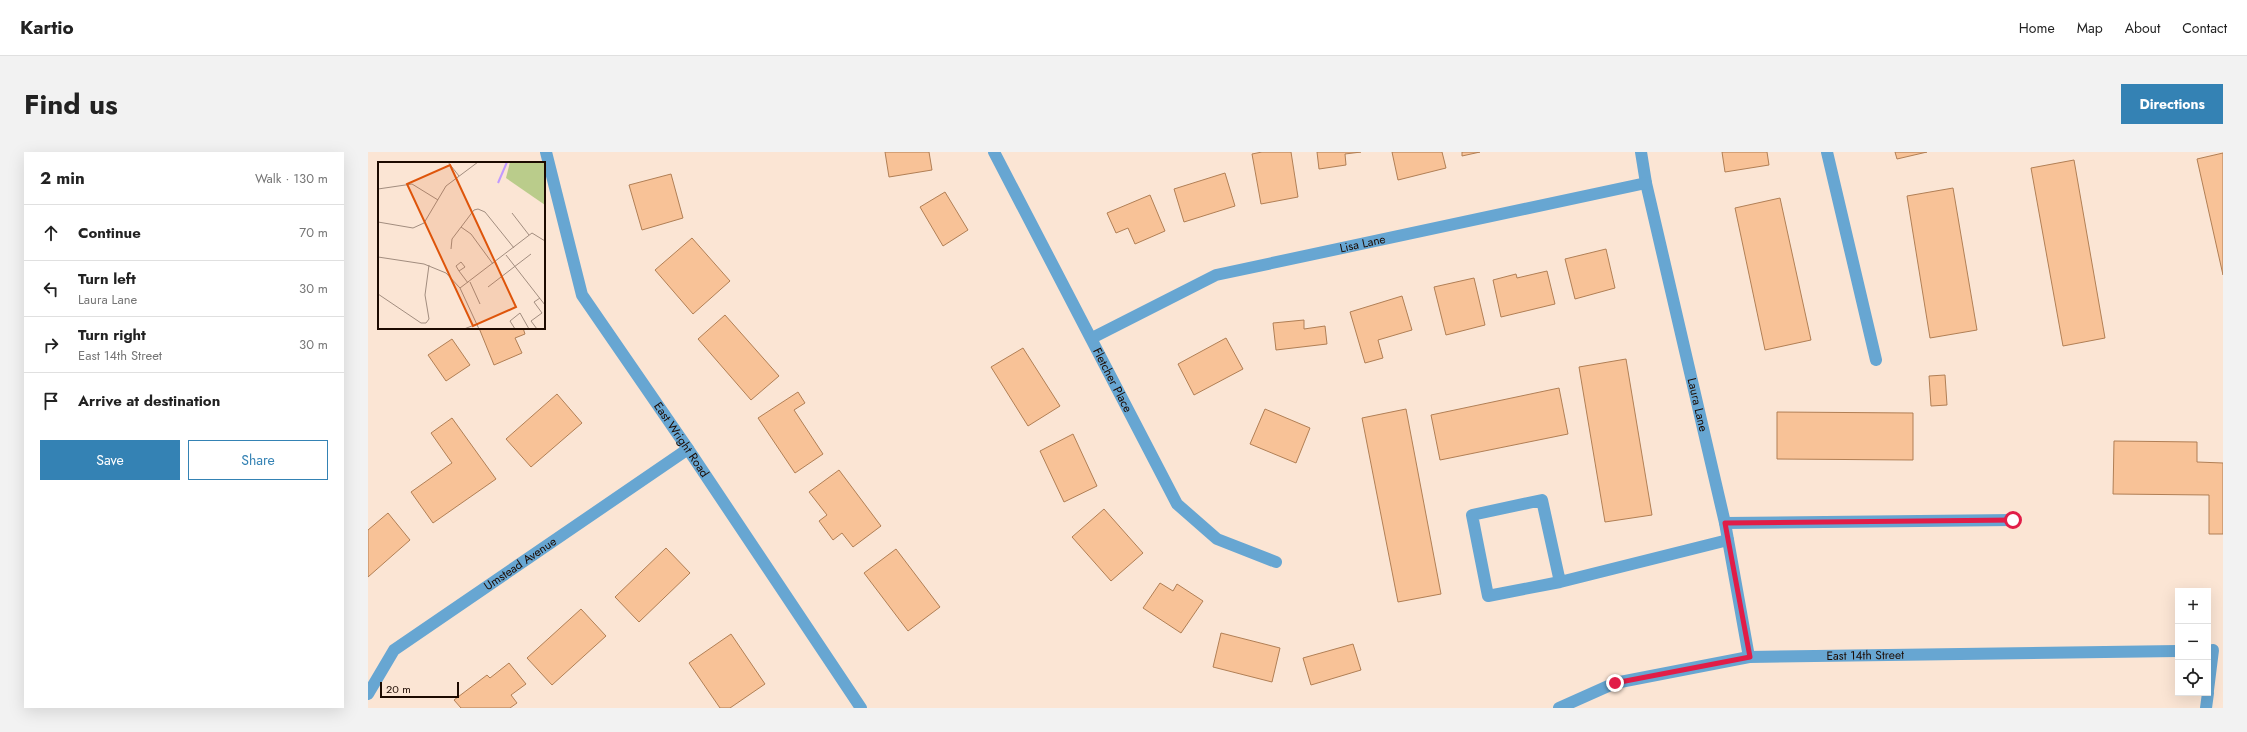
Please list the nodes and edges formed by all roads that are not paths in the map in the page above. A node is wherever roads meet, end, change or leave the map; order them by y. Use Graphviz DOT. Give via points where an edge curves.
graph roads {
  1 [pos="546,152"];
  2 [pos="994,152"];
  3 [pos="1641,152"];
  4 [pos="1827,152"];
  5 [pos="1646,183"];
  6 [pos="1092,338"];
  7 [pos="1876,360"];
  8 [pos="688,449"];
  9 [pos="2013,520"];
  10 [pos="1725,523"];
  11 [pos="1728,540"];
  12 [pos="1276,562"];
  13 [pos="1560,582"];
  14 [pos="2215,650"];
  15 [pos="2175,651"];
  16 [pos="1750,657"];
  17 [pos="2211,674"];
  18 [pos="368,694"];
  19 [pos="2208,696"];
  20 [pos="861,708"];
  21 [pos="1559,708"];
  22 [pos="2206,708"];
  1 -- 8 [label="street, East Wright Road" via="582,295"];
  2 -- 6 [label="street, Fletcher Place"];
  3 -- 5 [label="street, Laura Lane"];
  4 -- 7 [label="street"];
  5 -- 6 [label="street, Lisa Lane" via="1216,275"];
  5 -- 10 [label="street, Laura Lane"];
  6 -- 12 [label="street, Fletcher Place" via="1177,504 1217,539"];
  8 -- 18 [label="street, Umstead Avenue" via="394,650"];
  8 -- 20 [label="street, East Wright Road"];
  9 -- 10 [label="street"];
  10 -- 11 [label="street, Laura Lane"];
  11 -- 13 [label="street"];
  11 -- 16 [label="street, Laura Lane"];
  13 -- 13 [label="street" via="1542,500 1472,515 1488,596"];
  14 -- 17 [label="street"];
  15 -- 16 [label="street, East 14th Street"];
  16 -- 21 [label="street, East 14th Street" via="1615,683"];
  19 -- 22 [label="street"];
}
